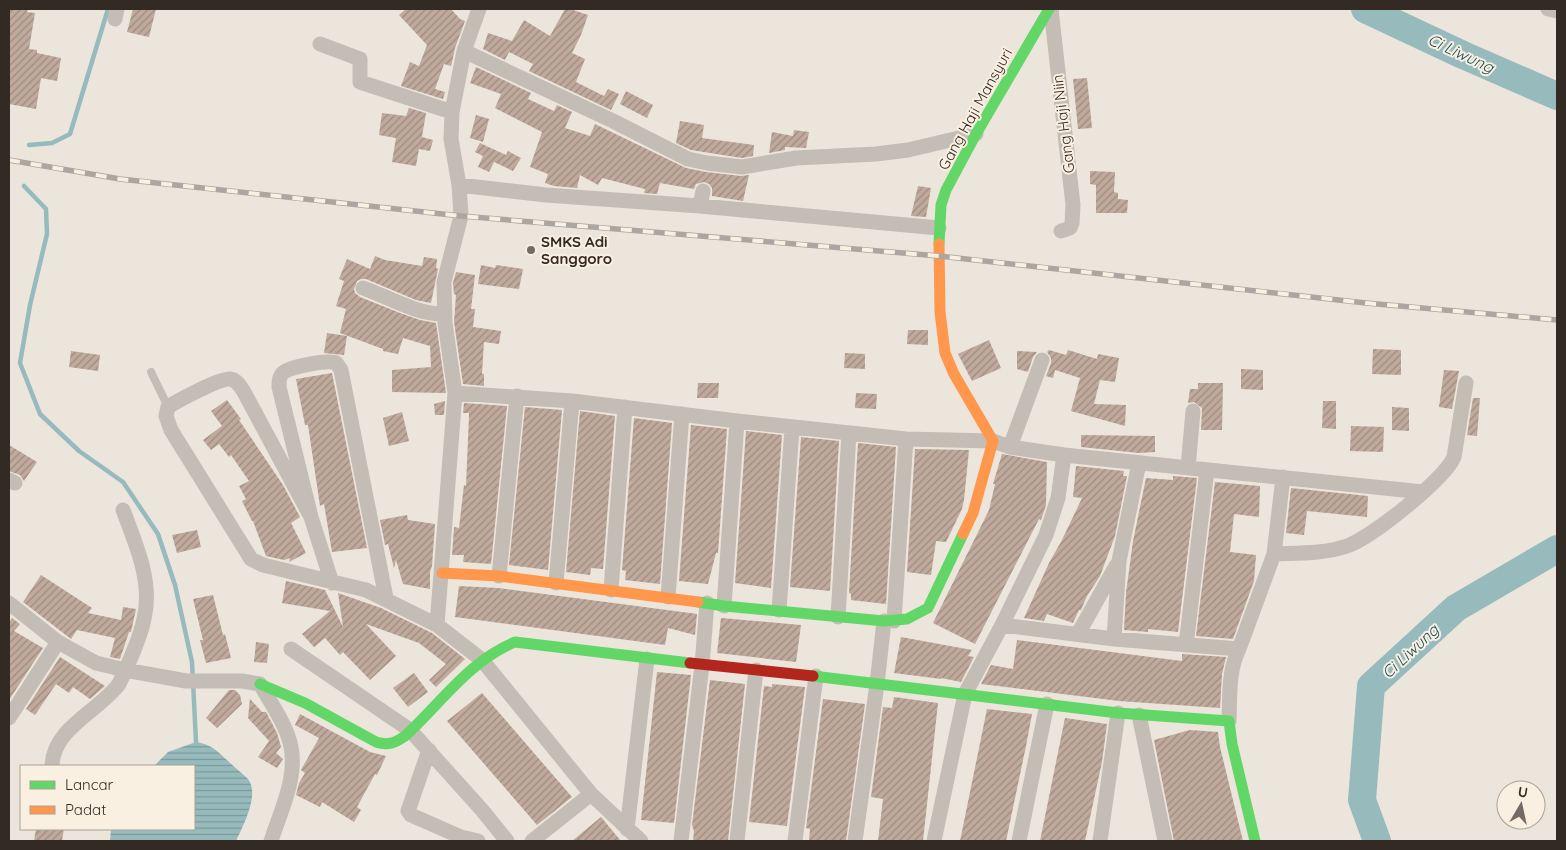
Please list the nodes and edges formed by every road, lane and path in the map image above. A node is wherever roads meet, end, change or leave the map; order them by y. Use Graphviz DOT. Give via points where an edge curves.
graph roads {
  1 [pos="479,9"];
  2 [pos="1050,9"];
  3 [pos="320,44"];
  4 [pos="464,51"];
  5 [pos="452,112"];
  6 [pos="976,134"];
  7 [pos="459,185"];
  8 [pos="939,228"];
  9 [pos="1060,231"];
  10 [pos="363,288"];
  11 [pos="444,314"];
  12 [pos="1042,360"];
  13 [pos="151,372"];
  14 [pos="1466,383"];
  15 [pos="455,393"];
  16 [pos="517,396"];
  17 [pos="572,401"];
  18 [pos="168,407"];
  19 [pos="625,408"];
  20 [pos="1193,411"];
  21 [pos="682,414"];
  22 [pos="737,421"];
  23 [pos="792,428"];
  24 [pos="849,433"];
  25 [pos="906,439"];
  26 [pos="993,441"];
  27 [pos="1010,447"];
  28 [pos="1064,456"];
  29 [pos="1139,463"];
  30 [pos="1188,468"];
  31 [pos="1207,470"];
  32 [pos="1283,477"];
  33 [pos="1423,492"];
  34 [pos="123,510"];
  35 [pos="311,517"];
  36 [pos="1274,554"];
  37 [pos="1119,562"];
  38 [pos="442,573"];
  39 [pos="499,576"];
  40 [pos="332,583"];
  41 [pos="556,583"];
  42 [pos="611,590"];
  43 [pos="668,597"];
  44 [pos="386,598"];
  45 [pos="9,603"];
  46 [pos="707,603"];
  47 [pos="724,606"];
  48 [pos="779,610"];
  49 [pos="838,617"];
  50 [pos="889,621"];
  51 [pos="437,625"];
  52 [pos="1002,625"];
  53 [pos="1078,634"];
  54 [pos="1114,639"];
  55 [pos="58,642"];
  56 [pos="1186,645"];
  57 [pos="291,649"];
  58 [pos="1239,649"];
  59 [pos="647,659"];
  60 [pos="482,660"];
  61 [pos="702,665"];
  62 [pos="125,670"];
  63 [pos="756,670"];
  64 [pos="816,676"];
  65 [pos="260,684"];
  66 [pos="877,684"];
  67 [pos="965,694"];
  68 [pos="1047,704"];
  69 [pos="1118,713"];
  70 [pos="1139,715"];
  71 [pos="9,718"];
  72 [pos="1229,721"];
  73 [pos="410,730"];
  74 [pos="429,750"];
  75 [pos="52,765"];
  76 [pos="591,794"];
  77 [pos="627,829"];
  78 [pos="271,841"];
  79 [pos="478,841"];
  80 [pos="507,841"];
  81 [pos="532,841"];
  82 [pos="641,841"];
  83 [pos="682,841"];
  84 [pos="737,841"];
  85 [pos="795,841"];
  86 [pos="855,841"];
  87 [pos="934,841"];
  88 [pos="1019,841"];
  89 [pos="1100,841"];
  90 [pos="1165,841"];
  91 [pos="1255,841"];
  1 -- 4 [label="street"];
  2 -- 6 [label="street, Gang Haji Mansyuri"];
  2 -- 9 [label="street, Gang Haji Niin" via="1072,205 1070,228"];
  3 -- 5 [label="street" via="360,59 360,82"];
  4 -- 5 [label="street"];
  4 -- 6 [label="street" via="688,159 707,163 742,167 796,158 876,154"];
  5 -- 7 [label="street" via="451,139"];
  6 -- 8 [label="street, Gang Haji Mansyuri" via="946,190"];
  7 -- 8 [label="street" via="546,195 701,198"];
  7 -- 11 [label="street" via="461,216 444,282"];
  8 -- 26 [label="street, Gang Haji Mansyuri" via="940,312 945,354"];
  10 -- 11 [label="street" via="416,311"];
  11 -- 15 [label="street"];
  12 -- 27 [label="street"];
  13 -- 18 [label="lane"];
  14 -- 33 [label="street" via="1454,456 1444,473"];
  15 -- 16 [label="street"];
  15 -- 38 [label="street"];
  16 -- 17 [label="street"];
  16 -- 39 [label="street"];
  17 -- 19 [label="street"];
  17 -- 41 [label="street"];
  18 -- 35 [label="street" via="219,382 229,379 238,383"];
  18 -- 40 [label="street" via="166,416 171,430 250,559"];
  19 -- 21 [label="street"];
  19 -- 42 [label="street"];
  20 -- 30 [label="street"];
  21 -- 22 [label="street"];
  21 -- 43 [label="street"];
  22 -- 23 [label="street"];
  22 -- 47 [label="street"];
  23 -- 24 [label="street"];
  23 -- 48 [label="street"];
  24 -- 25 [label="street"];
  24 -- 49 [label="street"];
  25 -- 26 [label="street"];
  25 -- 50 [label="street"];
  26 -- 27 [label="street"];
  26 -- 50 [label="street" via="973,513 928,608 915,617"];
  27 -- 28 [label="street"];
  28 -- 29 [label="street"];
  28 -- 52 [label="street" via="1058,498 1046,535"];
  29 -- 30 [label="street"];
  29 -- 37 [label="street"];
  30 -- 31 [label="street"];
  31 -- 32 [label="street"];
  31 -- 56 [label="street"];
  32 -- 33 [label="street"];
  32 -- 36 [label="street"];
  33 -- 36 [label="street" via="1375,531 1348,546 1319,552"];
  34 -- 62 [label="street" via="144,574 147,596 144,619"];
  35 -- 40 [label="street"];
  35 -- 44 [label="street" via="279,379 292,368 333,362 341,370"];
  36 -- 58 [label="street"];
  37 -- 53 [label="street"];
  37 -- 54 [label="street"];
  38 -- 39 [label="street"];
  38 -- 51 [label="street"];
  39 -- 41 [label="street"];
  40 -- 44 [label="street"];
  41 -- 42 [label="street"];
  42 -- 43 [label="street"];
  43 -- 46 [label="street"];
  44 -- 51 [label="street"];
  45 -- 55 [label="street"];
  46 -- 47 [label="street"];
  46 -- 61 [label="street"];
  47 -- 48 [label="street"];
  48 -- 49 [label="street"];
  49 -- 50 [label="street"];
  50 -- 66 [label="street"];
  51 -- 60 [label="street"];
  52 -- 53 [label="street"];
  52 -- 67 [label="street"];
  53 -- 54 [label="street"];
  54 -- 56 [label="street"];
  55 -- 62 [label="street" via="96,663"];
  55 -- 71 [label="street"];
  56 -- 58 [label="street"];
  57 -- 73 [label="street"];
  58 -- 72 [label="street" via="1230,683"];
  59 -- 60 [label="street" via="515,642 502,646"];
  59 -- 61 [label="street"];
  59 -- 77 [label="street"];
  60 -- 73 [label="street"];
  60 -- 76 [label="street"];
  61 -- 63 [label="street"];
  61 -- 83 [label="street"];
  62 -- 65 [label="street" via="186,681"];
  62 -- 75 [label="street" via="114,692 74,725 60,742"];
  63 -- 64 [label="street"];
  63 -- 84 [label="street"];
  64 -- 66 [label="street"];
  64 -- 85 [label="street"];
  65 -- 73 [label="street" via="290,694 385,745 394,744"];
  65 -- 78 [label="street" via="288,734 293,760 292,776"];
  66 -- 67 [label="street"];
  66 -- 86 [label="street"];
  67 -- 68 [label="street"];
  67 -- 87 [label="street"];
  68 -- 69 [label="street"];
  68 -- 88 [label="street"];
  69 -- 70 [label="street"];
  69 -- 89 [label="street"];
  70 -- 72 [label="street"];
  70 -- 90 [label="street"];
  72 -- 91 [label="street"];
  73 -- 74 [label="street"];
  74 -- 79 [label="street" via="408,811 436,826"];
  74 -- 80 [label="street"];
  76 -- 77 [label="street"];
  76 -- 81 [label="street"];
  77 -- 82 [label="street"];
}
